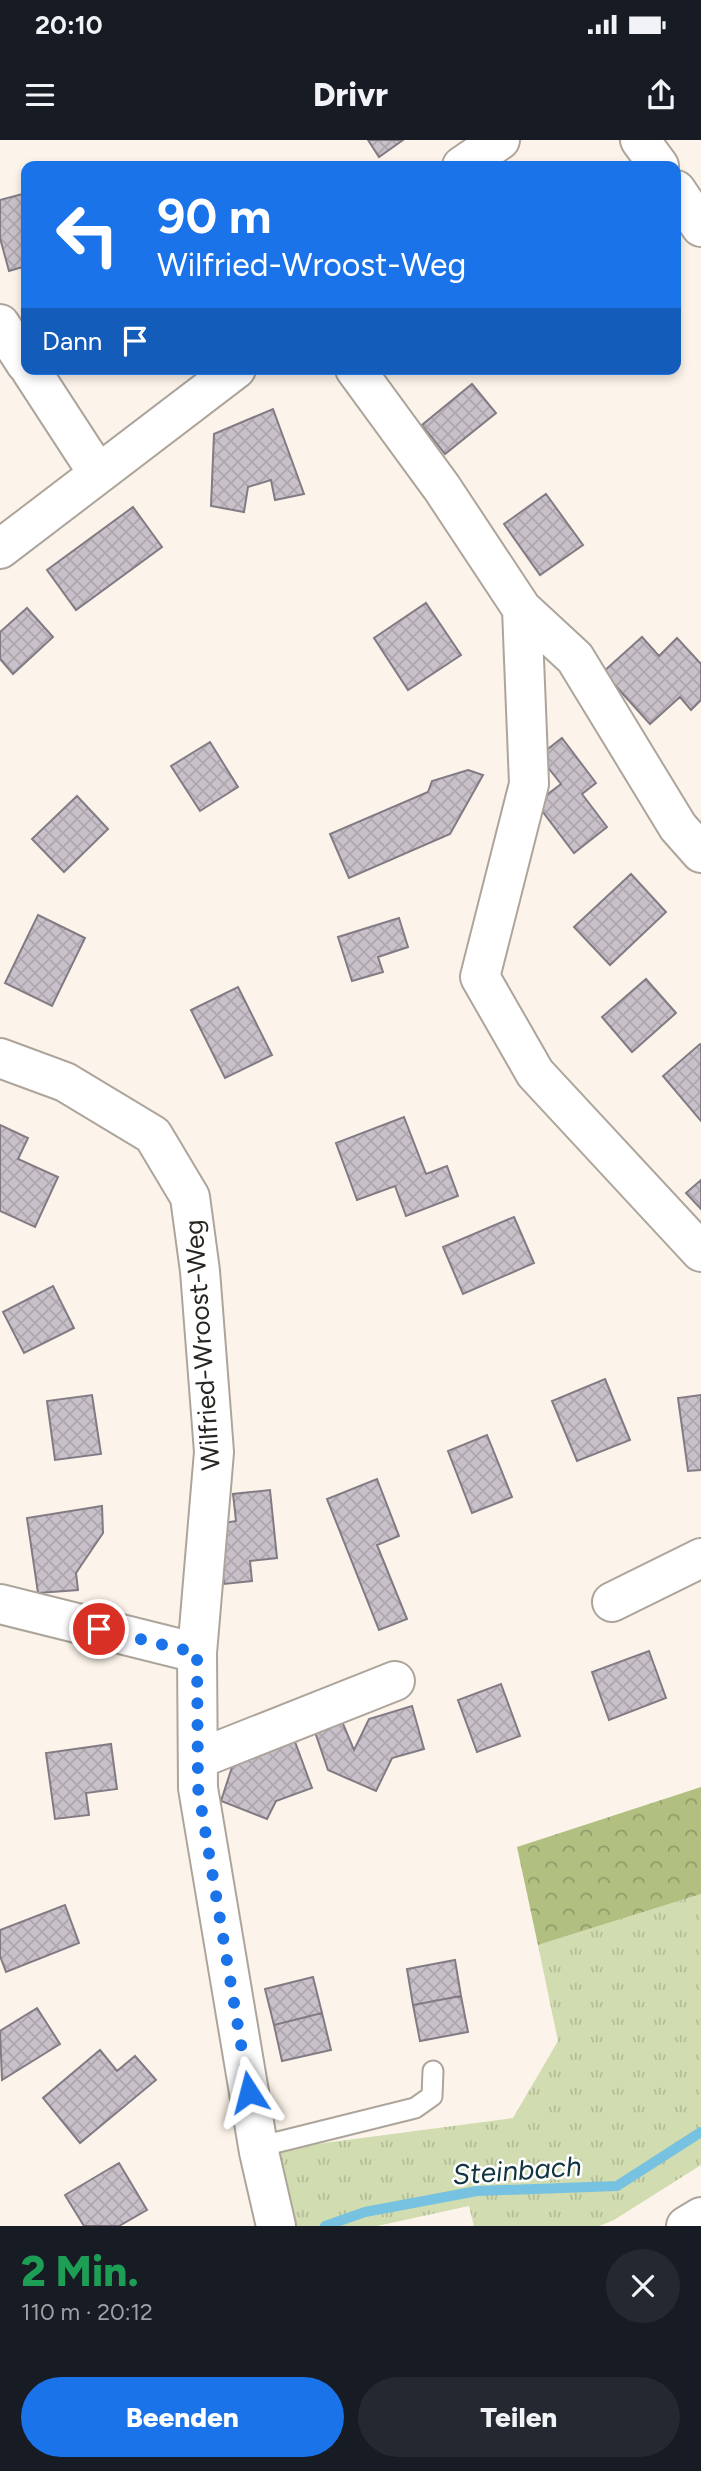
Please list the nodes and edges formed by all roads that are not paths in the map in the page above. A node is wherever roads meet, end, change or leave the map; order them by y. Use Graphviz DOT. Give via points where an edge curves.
graph roads {
  1 [pos="500,140"];
  2 [pos="640,140"];
  3 [pos="469,161"];
  4 [pos="655,161"];
  5 [pos="681,197"];
  6 [pos="701,227"];
  7 [pos="0,324"];
  8 [pos="21,356"];
  9 [pos="34,375"];
  10 [pos="228,375"];
  11 [pos="359,375"];
  12 [pos="97,472"];
  13 [pos="0,549"];
  14 [pos="522,609"];
  15 [pos="701,853"];
  16 [pos="0,1058"];
  17 [pos="701,1252"];
  18 [pos="701,1558"];
  19 [pos="611,1602"];
  20 [pos="0,1604"];
  21 [pos="197,1653"];
  22 [pos="395,1681"];
  23 [pos="198,1759"];
  24 [pos="433,2071"];
  25 [pos="258,2147"];
  26 [pos="276,2226"];
  1 -- 3 [label="street"];
  2 -- 4 [label="street"];
  5 -- 6 [label="street"];
  7 -- 8 [label="street"];
  9 -- 12 [label="street"];
  10 -- 12 [label="street"];
  11 -- 14 [label="street"];
  12 -- 13 [label="street"];
  14 -- 15 [label="street" via="575,658 678,827"];
  14 -- 17 [label="street" via="529,785 480,977 535,1073"];
  16 -- 21 [label="street, Wilfried-Wroost-Weg" via="65,1083 153,1135 190,1197 215,1452"];
  18 -- 19 [label="street"];
  20 -- 21 [label="street"];
  21 -- 23 [label="street, Wilfried-Wroost-Weg"];
  22 -- 23 [label="street"];
  23 -- 25 [label="street, Wilfried-Wroost-Weg" via="198,1788"];
  24 -- 25 [label="lane" via="432,2096 415,2108"];
  25 -- 26 [label="street, Wilfried-Wroost-Weg"];
}
